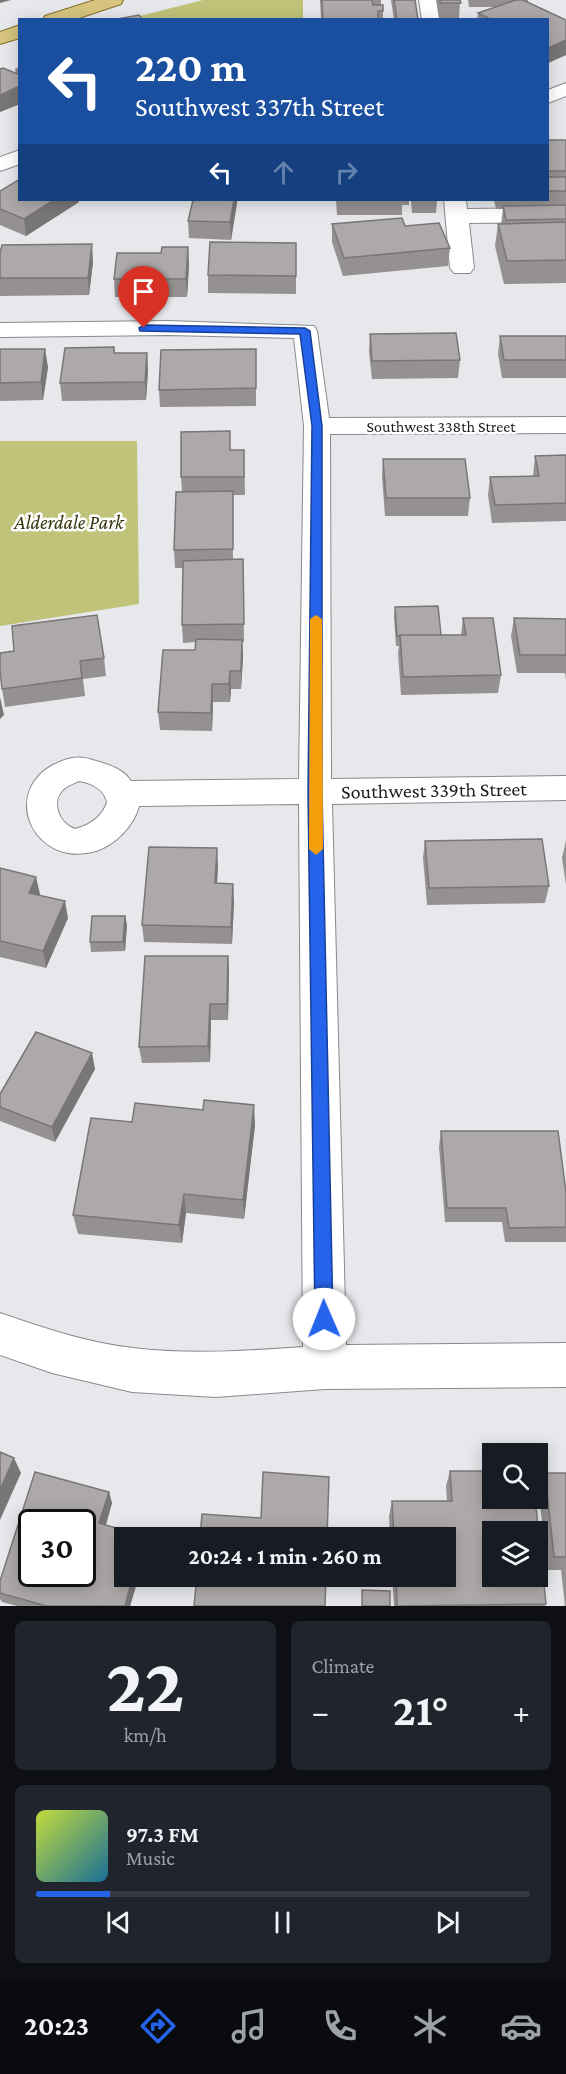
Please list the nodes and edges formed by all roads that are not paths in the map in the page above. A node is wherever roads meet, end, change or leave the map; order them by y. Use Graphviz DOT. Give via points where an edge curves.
graph roads {
  1 [pos="428,0"];
  2 [pos="105,1"];
  3 [pos="58,18"];
  4 [pos="431,18"];
  5 [pos="18,32"];
  6 [pos="0,38"];
  7 [pos="566,89"];
  8 [pos="549,97"];
  9 [pos="18,157"];
  10 [pos="0,165"];
  11 [pos="456,208"];
  12 [pos="566,215"];
  13 [pos="462,268"];
  14 [pos="0,330"];
  15 [pos="566,425"];
  16 [pos="317,426"];
  17 [pos="566,788"];
  18 [pos="315,792"];
  19 [pos="121,794"];
  20 [pos="0,1334"];
  21 [pos="566,1365"];
  22 [pos="325,1367"];
  1 -- 4 [label="street"];
  2 -- 3 [label="main road"];
  5 -- 6 [label="main road"];
  7 -- 8 [label="street"];
  9 -- 10 [label="street"];
  11 -- 12 [label="street"];
  11 -- 13 [label="street"];
  14 -- 16 [label="street" via="305,331"];
  15 -- 16 [label="street, Southwest 338th Street"];
  16 -- 18 [label="street"];
  17 -- 18 [label="street, Southwest 339th Street"];
  18 -- 19 [label="street, Southwest 339th Street"];
  18 -- 22 [label="street"];
  20 -- 22 [label="street" via="52,1352 132,1370 216,1375"];
  21 -- 22 [label="street"];
}
